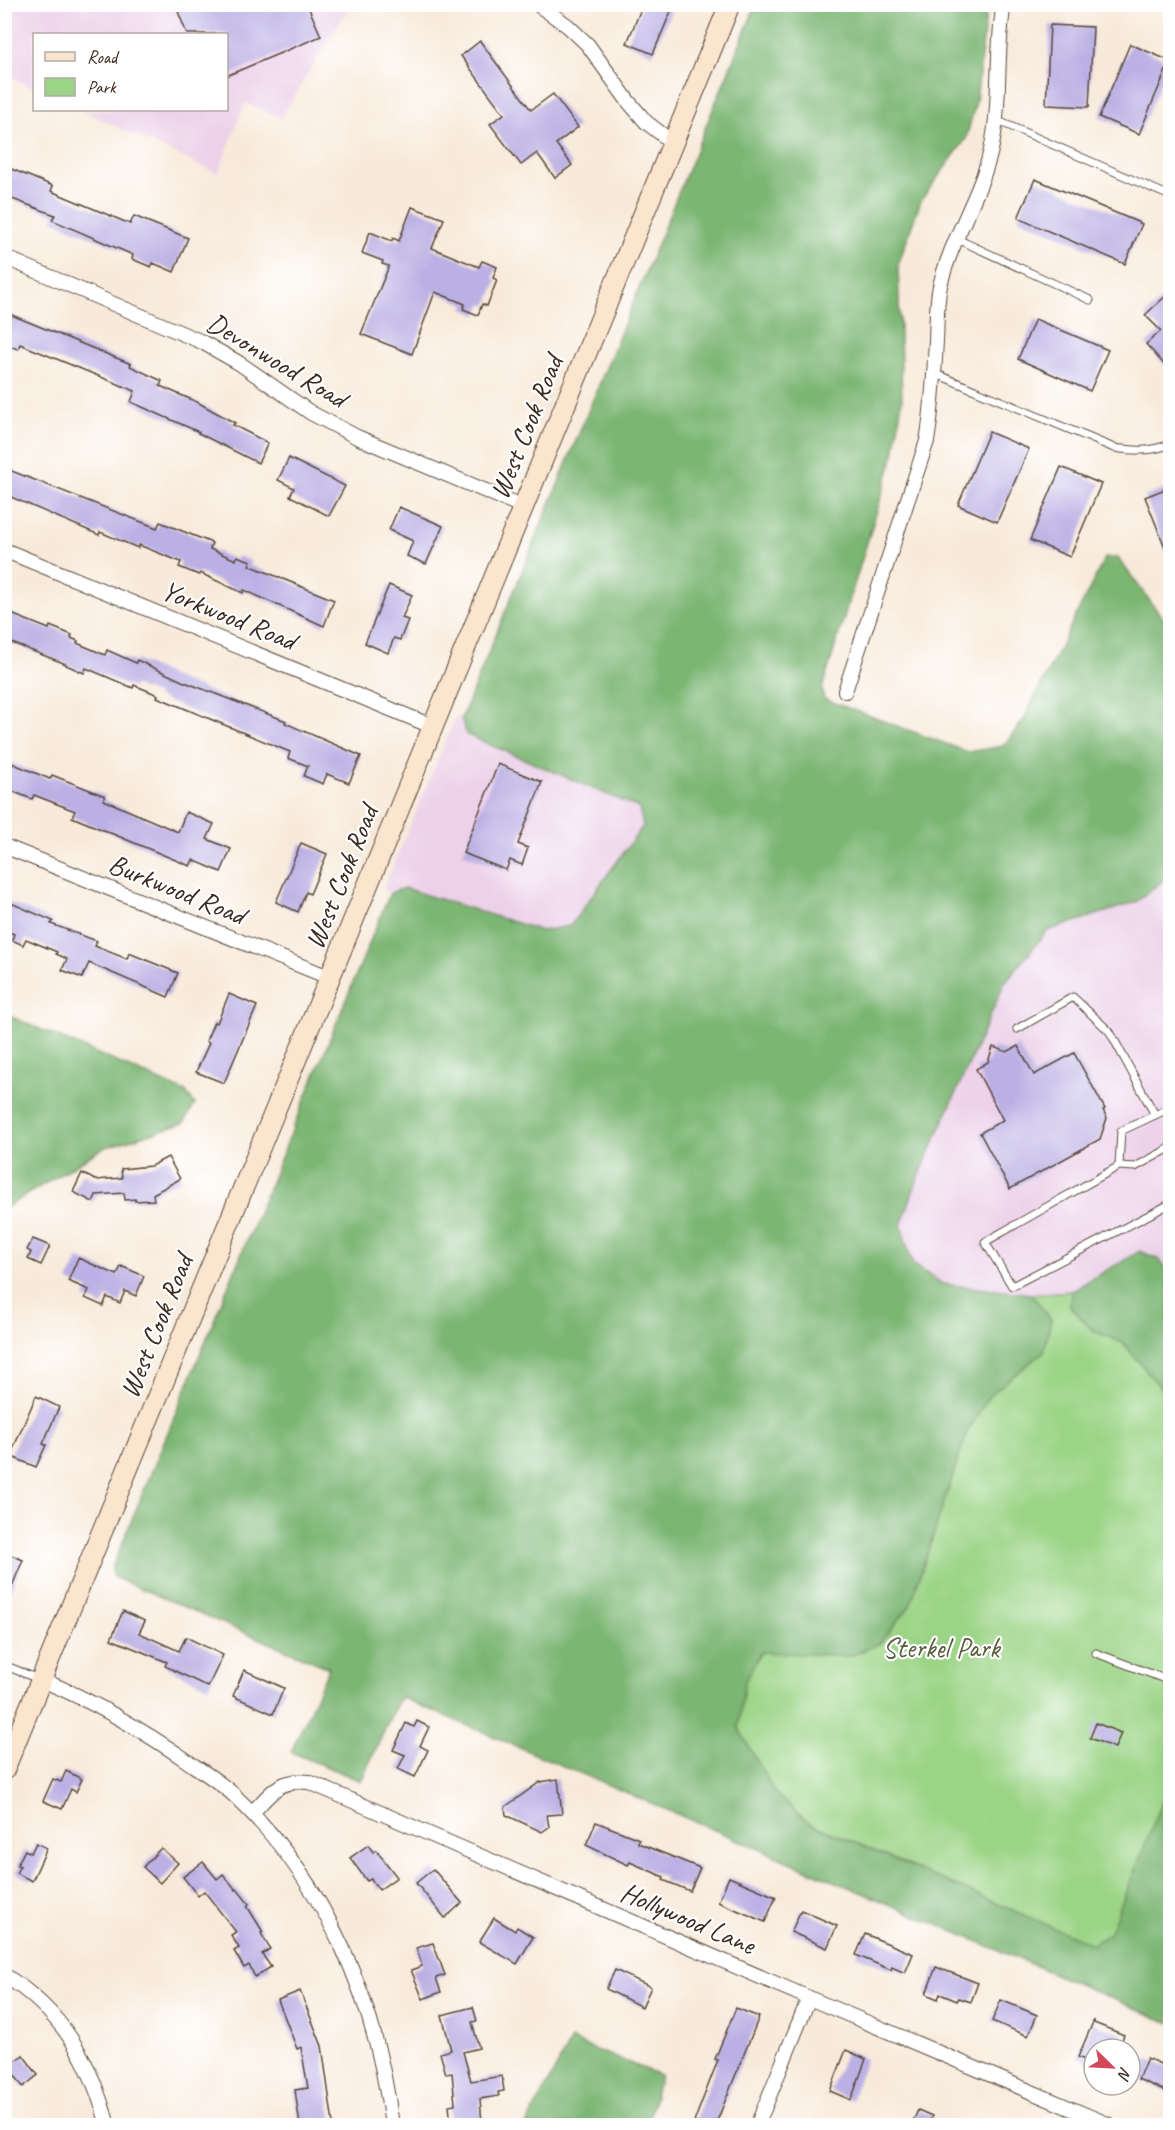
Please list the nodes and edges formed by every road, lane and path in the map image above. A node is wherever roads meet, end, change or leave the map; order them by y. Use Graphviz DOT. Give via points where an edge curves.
graph roads {
  1 [pos="537,4"];
  2 [pos="730,4"];
  3 [pos="1004,4"];
  4 [pos="996,120"];
  5 [pos="673,143"];
  6 [pos="1170,196"];
  7 [pos="957,239"];
  8 [pos="4,256"];
  9 [pos="1090,300"];
  10 [pos="934,374"];
  11 [pos="1170,444"];
  12 [pos="524,507"];
  13 [pos="4,550"];
  14 [pos="845,691"];
  15 [pos="434,727"];
  16 [pos="4,846"];
  17 [pos="331,978"];
  18 [pos="1017,1029"];
  19 [pos="1170,1108"];
  20 [pos="1155,1115"];
  21 [pos="1170,1148"];
  22 [pos="1119,1166"];
  23 [pos="1170,1204"];
  24 [pos="1096,1653"];
  25 [pos="4,1665"];
  26 [pos="42,1680"];
  27 [pos="1170,1681"];
  28 [pos="4,1770"];
  29 [pos="252,1814"];
  30 [pos="4,1975"];
  31 [pos="809,1998"];
  32 [pos="108,2126"];
  33 [pos="392,2126"];
  34 [pos="757,2126"];
  35 [pos="1112,2126"];
  1 -- 5 [label="street" via="588,45 640,115"];
  2 -- 5 [label="main road, West Cook Road"];
  3 -- 4 [label="street"];
  4 -- 6 [label="lane"];
  4 -- 7 [label="street" via="987,165"];
  5 -- 12 [label="main road, West Cook Road"];
  7 -- 9 [label="lane"];
  7 -- 10 [label="street" via="940,286"];
  8 -- 12 [label="street, Devonwood Road" via="202,342 311,413 357,437"];
  10 -- 11 [label="lane" via="1114,448 1138,452"];
  10 -- 14 [label="street" via="927,441"];
  12 -- 15 [label="main road, West Cook Road"];
  13 -- 15 [label="street, Yorkwood Road"];
  15 -- 17 [label="main road, West Cook Road"];
  16 -- 17 [label="street, Burkwood Road"];
  17 -- 26 [label="main road, West Cook Road"];
  18 -- 20 [label="lane" via="1073,997 1110,1032"];
  19 -- 20 [label="lane"];
  20 -- 22 [label="lane" via="1121,1131"];
  21 -- 22 [label="lane" via="1135,1167"];
  22 -- 23 [label="lane" via="985,1242 1012,1286"];
  24 -- 27 [label="lane"];
  25 -- 26 [label="lane"];
  26 -- 28 [label="main road, West Cook Road"];
  26 -- 29 [label="street" via="146,1734 215,1780"];
  29 -- 31 [label="street, Hollywood Lane" via="283,1784 295,1780 309,1782"];
  29 -- 33 [label="street" via="307,1884 339,1938 384,2071"];
  30 -- 32 [label="street" via="33,1996 66,2030 90,2071"];
  31 -- 34 [label="street"];
  31 -- 35 [label="street, Hollywood Lane"];
}
